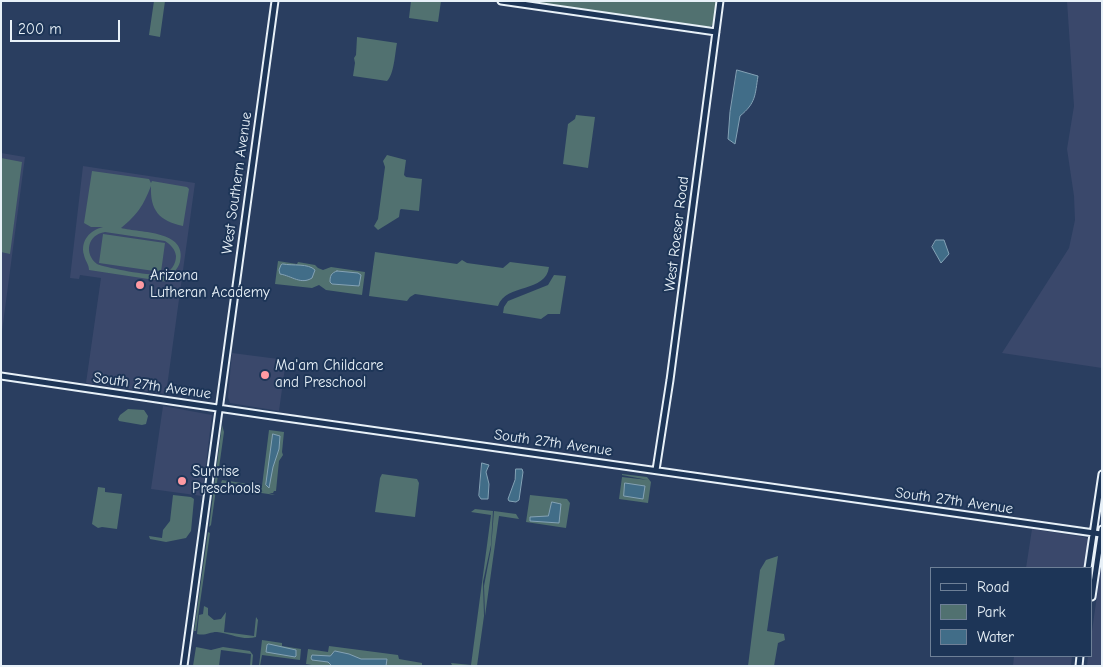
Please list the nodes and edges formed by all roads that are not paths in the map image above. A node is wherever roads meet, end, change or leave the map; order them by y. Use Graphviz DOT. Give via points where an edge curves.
graph roads {
  1 [pos="275,1"];
  2 [pos="501,1"];
  3 [pos="720,1"];
  4 [pos="716,32"];
  5 [pos="1,376"];
  6 [pos="219,408"];
  7 [pos="656,470"];
  8 [pos="1102,474"];
  9 [pos="1101,532"];
  10 [pos="1094,533"];
  11 [pos="1088,567"];
  12 [pos="1093,590"];
  13 [pos="184,666"];
  1 -- 6 [label="main road, West Southern Avenue"];
  2 -- 4 [label="main road"];
  3 -- 4 [label="main road, West Roeser Road"];
  4 -- 7 [label="main road, West Roeser Road"];
  5 -- 6 [label="main road, South 27th Avenue"];
  6 -- 7 [label="main road, South 27th Avenue"];
  6 -- 13 [label="main road, West Southern Avenue"];
  7 -- 10 [label="main road, South 27th Avenue"];
  8 -- 10 [label="main road"];
  9 -- 10 [label="main road, South 27th Avenue"];
  9 -- 12 [label="main road"];
  10 -- 11 [label="main road"];
}
